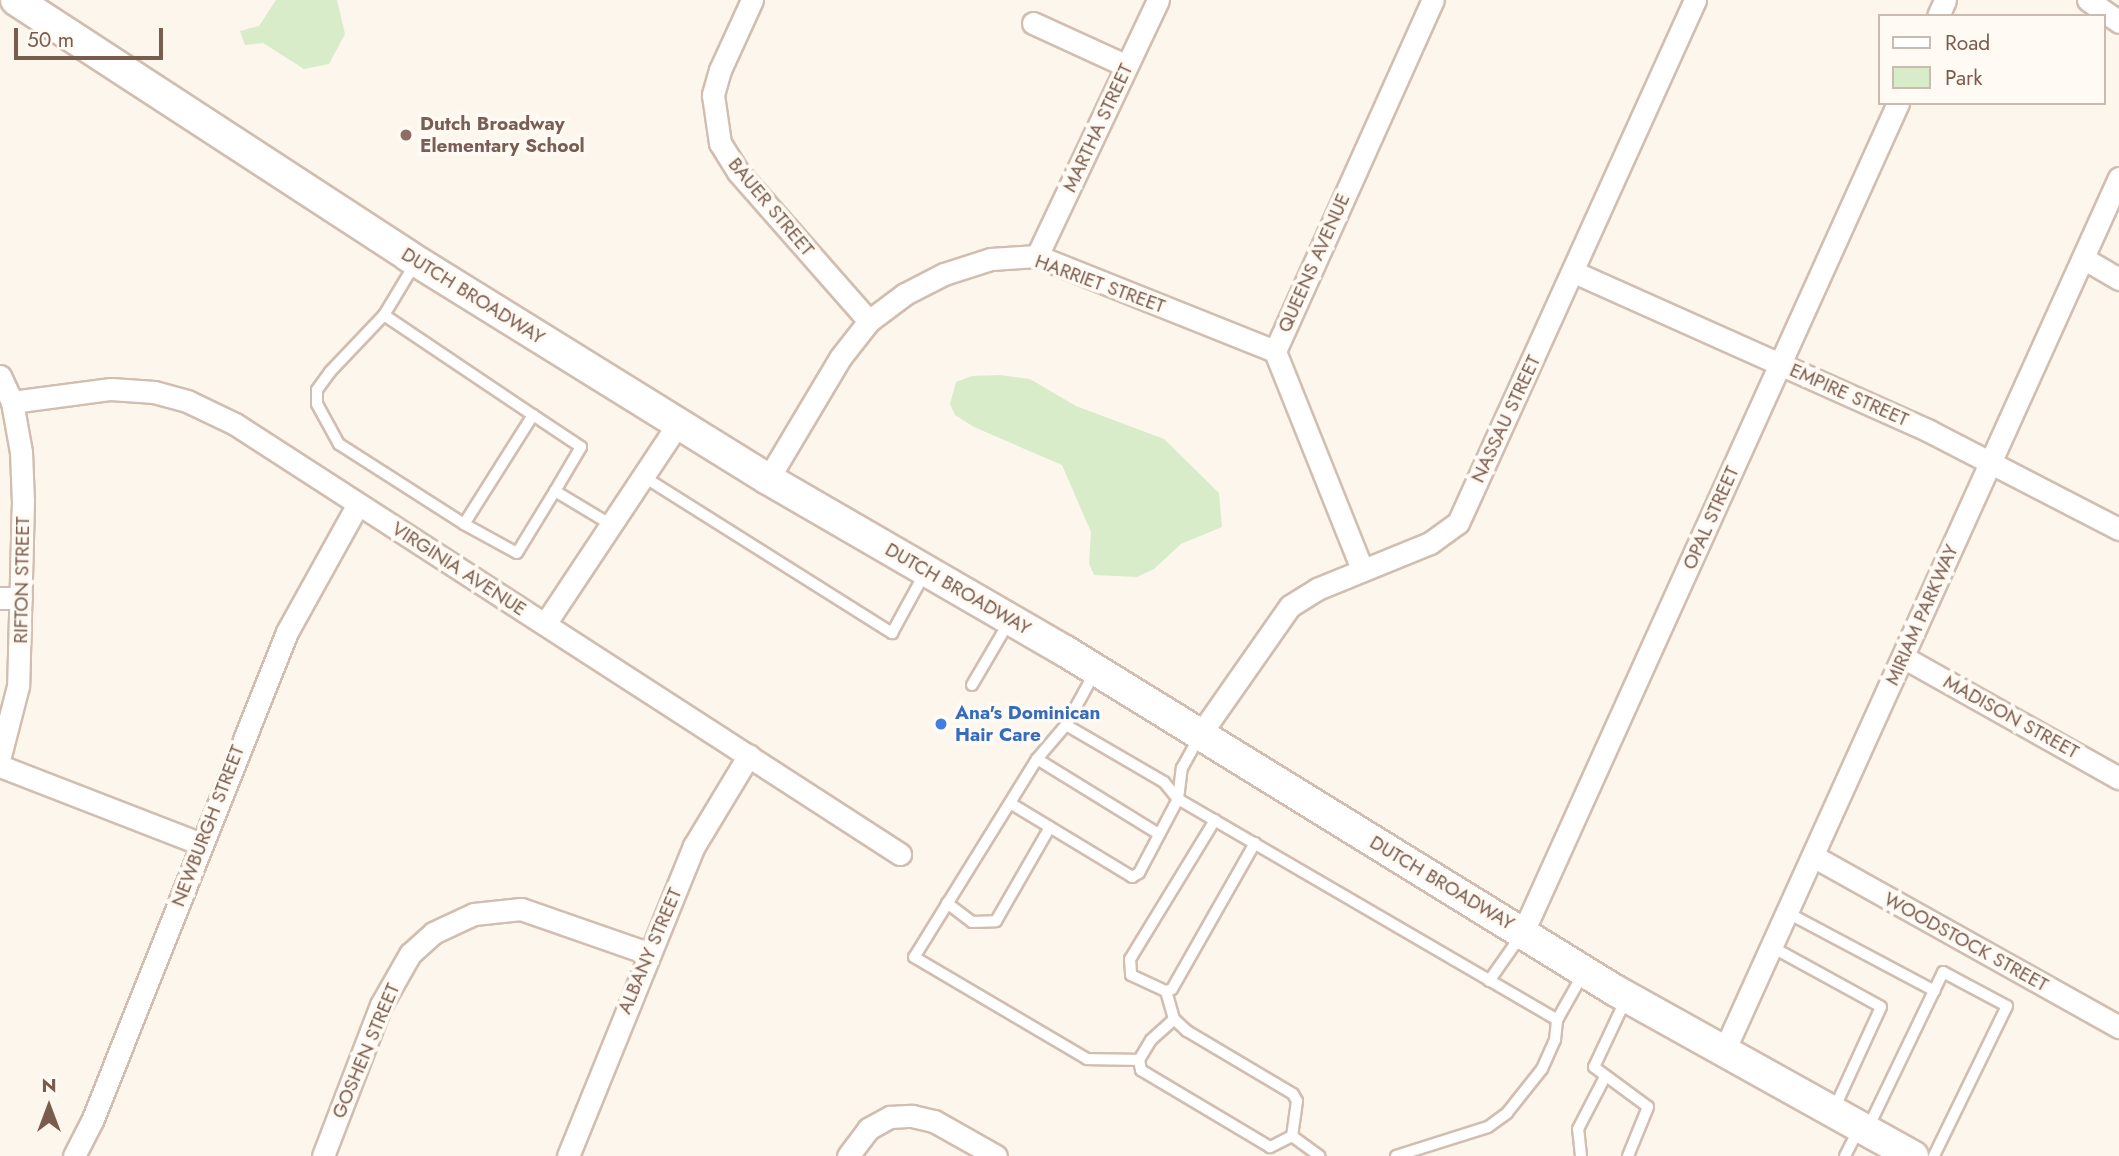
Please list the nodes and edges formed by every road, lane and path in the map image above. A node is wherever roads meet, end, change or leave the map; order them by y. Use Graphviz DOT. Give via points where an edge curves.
graph roads {
  1 [pos="16,0"];
  2 [pos="752,0"];
  3 [pos="1158,0"];
  4 [pos="1433,0"];
  5 [pos="1695,0"];
  6 [pos="2088,0"];
  7 [pos="2119,22"];
  8 [pos="1033,23"];
  9 [pos="1127,65"];
  10 [pos="1897,105"];
  11 [pos="2119,178"];
  12 [pos="1037,256"];
  13 [pos="2083,258"];
  14 [pos="416,261"];
  15 [pos="1574,272"];
  16 [pos="2119,279"];
  17 [pos="384,315"];
  18 [pos="869,321"];
  19 [pos="1275,351"];
  20 [pos="1781,364"];
  21 [pos="0,376"];
  22 [pos="12,402"];
  23 [pos="533,415"];
  24 [pos="678,424"];
  25 [pos="1991,462"];
  26 [pos="640,475"];
  27 [pos="768,479"];
  28 [pos="555,491"];
  29 [pos="358,504"];
  30 [pos="464,524"];
  31 [pos="610,524"];
  32 [pos="2119,528"];
  33 [pos="1362,569"];
  34 [pos="926,571"];
  35 [pos="11,598"];
  36 [pos="1010,619"];
  37 [pos="545,624"];
  38 [pos="1903,657"];
  39 [pos="1096,670"];
  40 [pos="972,685"];
  41 [pos="1066,725"];
  42 [pos="1201,733"];
  43 [pos="749,755"];
  44 [pos="0,756"];
  45 [pos="1037,758"];
  46 [pos="0,766"];
  47 [pos="2119,778"];
  48 [pos="1178,799"];
  49 [pos="1010,803"];
  50 [pos="1215,820"];
  51 [pos="1050,827"];
  52 [pos="1159,834"];
  53 [pos="201,844"];
  54 [pos="1255,844"];
  55 [pos="900,854"];
  56 [pos="1813,856"];
  57 [pos="947,903"];
  58 [pos="1788,912"];
  59 [pos="1522,932"];
  60 [pos="1772,947"];
  61 [pos="647,953"];
  62 [pos="1584,971"];
  63 [pos="1489,981"];
  64 [pos="1935,990"];
  65 [pos="1166,991"];
  66 [pos="1627,997"];
  67 [pos="1174,1019"];
  68 [pos="1557,1020"];
  69 [pos="2119,1027"];
  70 [pos="1724,1051"];
  71 [pos="1139,1060"];
  72 [pos="1605,1077"];
  73 [pos="1833,1112"];
  74 [pos="1863,1129"];
  75 [pos="1292,1136"];
  76 [pos="74,1156"];
  77 [pos="323,1156"];
  78 [pos="568,1156"];
  79 [pos="848,1156"];
  80 [pos="996,1156"];
  81 [pos="1320,1156"];
  82 [pos="1396,1156"];
  83 [pos="1581,1156"];
  84 [pos="1628,1156"];
  85 [pos="1845,1156"];
  86 [pos="1913,1156"];
  87 [pos="1934,1156"];
  1 -- 14 [label="main road, DUTCH BROADWAY"];
  2 -- 18 [label="street, BAUER STREET" via="713,95 720,143 738,172"];
  3 -- 9 [label="street, MARTHA STREET"];
  4 -- 19 [label="street, QUEENS AVENUE"];
  5 -- 15 [label="street, NASSAU STREET"];
  6 -- 7 [label="street"];
  8 -- 9 [label="street"];
  9 -- 12 [label="street, MARTHA STREET"];
  10 -- 20 [label="street, OPAL STREET"];
  11 -- 13 [label="street, MIRIAM PARKWAY"];
  12 -- 18 [label="street, HARRIET STREET" via="991,259 944,274 905,294"];
  12 -- 19 [label="street, HARRIET STREET"];
  13 -- 16 [label="street"];
  13 -- 25 [label="street, MIRIAM PARKWAY"];
  14 -- 17 [label="lane"];
  14 -- 24 [label="main road, DUTCH BROADWAY"];
  15 -- 20 [label="street, EMPIRE STREET"];
  15 -- 33 [label="street, NASSAU STREET" via="1458,523 1430,543"];
  17 -- 23 [label="lane"];
  17 -- 30 [label="lane" via="365,330 317,390 320,416 340,444"];
  18 -- 27 [label="street, HARRIET STREET" via="840,358"];
  19 -- 33 [label="street, QUEENS AVENUE"];
  20 -- 25 [label="street, EMPIRE STREET"];
  20 -- 59 [label="street, OPAL STREET"];
  21 -- 22 [label="street"];
  22 -- 29 [label="street, VIRGINIA AVENUE" via="111,389 187,401 234,424"];
  22 -- 35 [label="street, RIFTON STREET" via="21,452"];
  23 -- 28 [label="lane" via="581,447"];
  23 -- 30 [label="lane"];
  24 -- 26 [label="street"];
  24 -- 27 [label="main road, DUTCH BROADWAY"];
  25 -- 32 [label="street, EMPIRE STREET"];
  25 -- 38 [label="street, MIRIAM PARKWAY"];
  26 -- 31 [label="street"];
  26 -- 34 [label="lane" via="892,633"];
  27 -- 34 [label="main road, DUTCH BROADWAY"];
  28 -- 30 [label="lane" via="517,553"];
  28 -- 31 [label="lane"];
  29 -- 37 [label="street, VIRGINIA AVENUE"];
  29 -- 53 [label="street, NEWBURGH STREET" via="287,632"];
  31 -- 37 [label="street"];
  33 -- 42 [label="street, NASSAU STREET" via="1290,606"];
  34 -- 36 [label="main road, DUTCH BROADWAY"];
  35 -- 44 [label="street, RIFTON STREET" via="18,685"];
  36 -- 39 [label="main road, DUTCH BROADWAY"];
  36 -- 40 [label="lane"];
  37 -- 43 [label="street, VIRGINIA AVENUE"];
  38 -- 47 [label="street, MADISON STREET"];
  38 -- 56 [label="street, MIRIAM PARKWAY"];
  39 -- 41 [label="lane"];
  39 -- 42 [label="main road, DUTCH BROADWAY"];
  41 -- 45 [label="lane"];
  41 -- 48 [label="lane" via="1164,782"];
  42 -- 48 [label="lane" via="1182,768"];
  42 -- 59 [label="main road, DUTCH BROADWAY"];
  43 -- 55 [label="street, VIRGINIA AVENUE"];
  43 -- 61 [label="street, ALBANY STREET" via="694,846"];
  45 -- 49 [label="lane"];
  45 -- 52 [label="lane"];
  46 -- 53 [label="street"];
  48 -- 50 [label="lane"];
  48 -- 52 [label="lane"];
  49 -- 51 [label="lane"];
  49 -- 57 [label="lane"];
  50 -- 54 [label="lane"];
  50 -- 65 [label="lane" via="1130,959 1131,975"];
  51 -- 52 [label="lane" via="1132,877 1139,873"];
  51 -- 57 [label="lane" via="996,922 972,922"];
  53 -- 76 [label="street, NEWBURGH STREET"];
  54 -- 63 [label="lane"];
  54 -- 65 [label="lane" via="1172,989"];
  56 -- 58 [label="street, MIRIAM PARKWAY"];
  56 -- 69 [label="street, WOODSTOCK STREET"];
  57 -- 71 [label="lane" via="914,957 1087,1059"];
  58 -- 60 [label="street, MIRIAM PARKWAY"];
  58 -- 64 [label="lane"];
  59 -- 62 [label="main road, DUTCH BROADWAY"];
  59 -- 63 [label="lane"];
  60 -- 70 [label="street, MIRIAM PARKWAY"];
  60 -- 73 [label="lane" via="1881,1007"];
  61 -- 77 [label="street, GOSHEN STREET" via="521,909 474,914 433,933 410,954 381,1006"];
  61 -- 78 [label="street, ALBANY STREET"];
  62 -- 66 [label="main road, DUTCH BROADWAY"];
  62 -- 68 [label="lane"];
  63 -- 68 [label="lane"];
  64 -- 74 [label="lane"];
  64 -- 87 [label="lane" via="1943,972 2007,1006"];
  65 -- 67 [label="lane"];
  66 -- 70 [label="main road, DUTCH BROADWAY"];
  66 -- 72 [label="lane" via="1594,1061"];
  67 -- 71 [label="lane" via="1151,1040"];
  67 -- 75 [label="lane" via="1293,1094 1297,1101"];
  68 -- 82 [label="lane" via="1555,1040 1542,1069 1507,1113 1488,1127"];
  70 -- 73 [label="main road, DUTCH BROADWAY"];
  71 -- 75 [label="lane" via="1141,1070 1270,1147"];
  72 -- 83 [label="lane" via="1578,1129"];
  72 -- 84 [label="lane" via="1648,1107"];
  73 -- 74 [label="main road, DUTCH BROADWAY"];
  74 -- 85 [label="lane"];
  74 -- 86 [label="main road, DUTCH BROADWAY"];
  75 -- 81 [label="lane"];
  79 -- 80 [label="street" via="868,1129 890,1117 912,1116 934,1121"];
}
